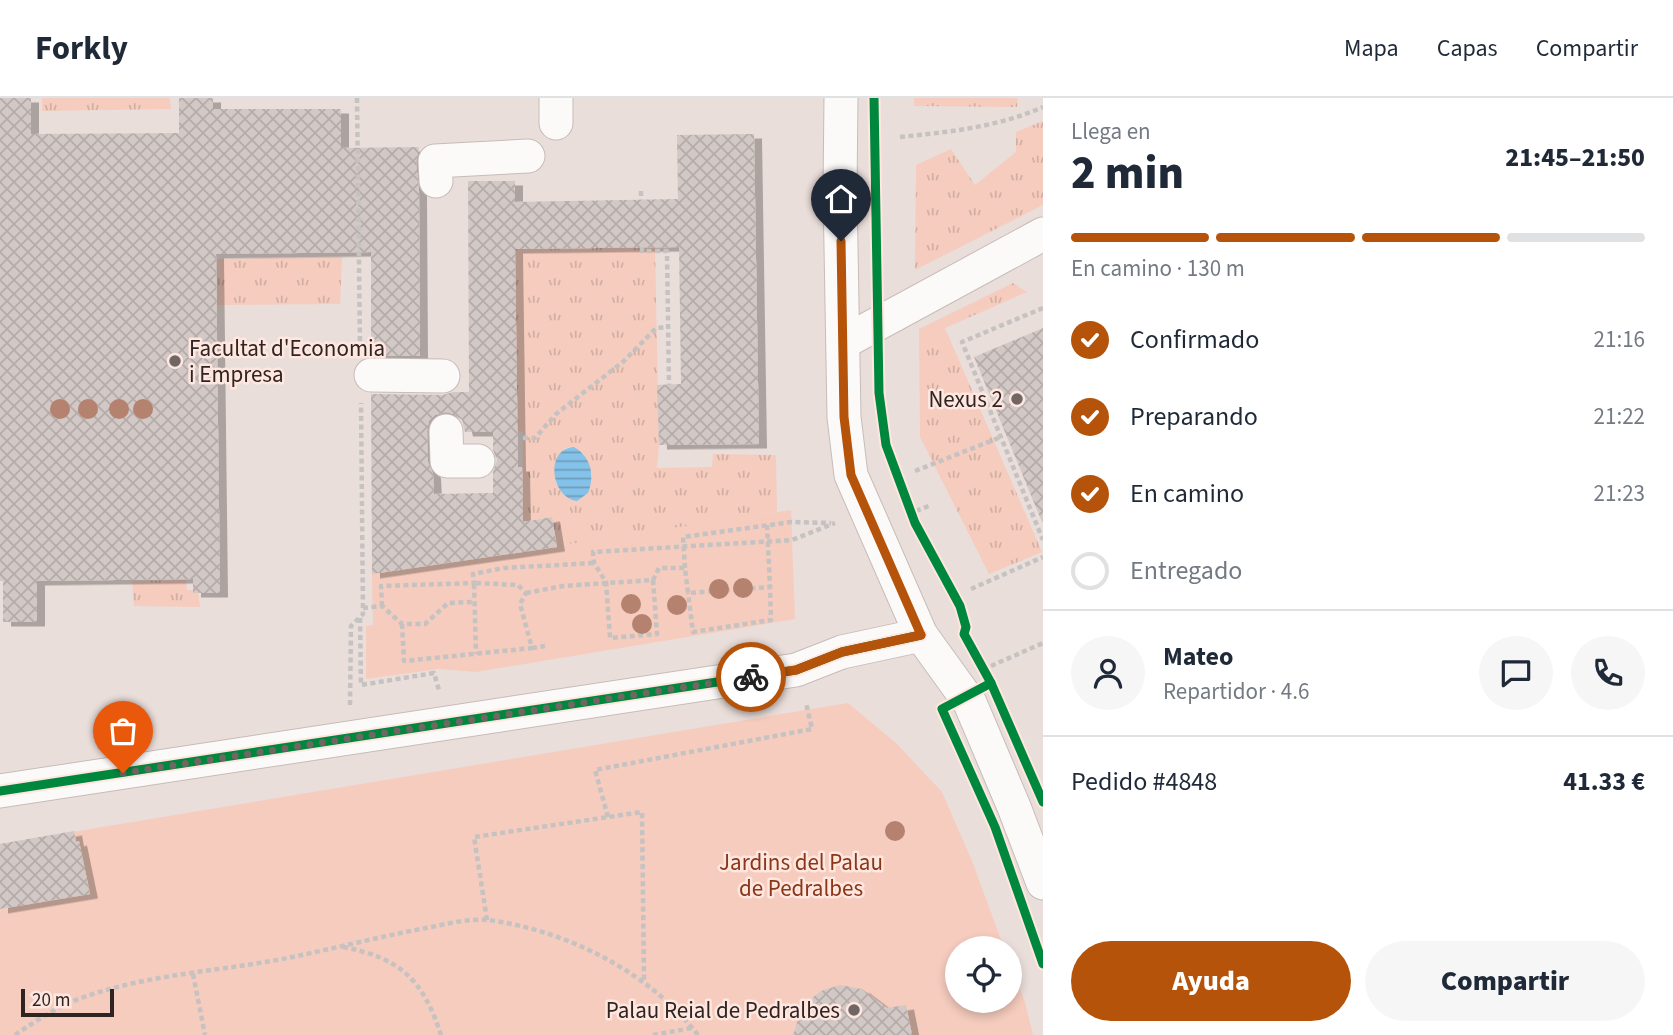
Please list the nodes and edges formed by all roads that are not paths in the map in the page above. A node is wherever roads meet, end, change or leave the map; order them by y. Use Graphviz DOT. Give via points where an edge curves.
graph roads {
  1 [pos="841,98"];
  2 [pos="528,156"];
  3 [pos="436,181"];
  4 [pos="1043,234"];
  5 [pos="844,342"];
  6 [pos="371,375"];
  7 [pos="443,376"];
  8 [pos="446,431"];
  9 [pos="478,461"];
  10 [pos="921,635"];
  11 [pos="0,791"];
  12 [pos="1043,883"];
  1 -- 5 [label="street"];
  2 -- 3 [label="street" via="435,161"];
  4 -- 5 [label="street"];
  5 -- 10 [label="street" via="844,417 851,475"];
  6 -- 7 [label="street"];
  8 -- 9 [label="street" via="447,461"];
  10 -- 11 [label="street" via="842,652 796,670"];
  10 -- 12 [label="street" via="982,679 1014,807"];
}
